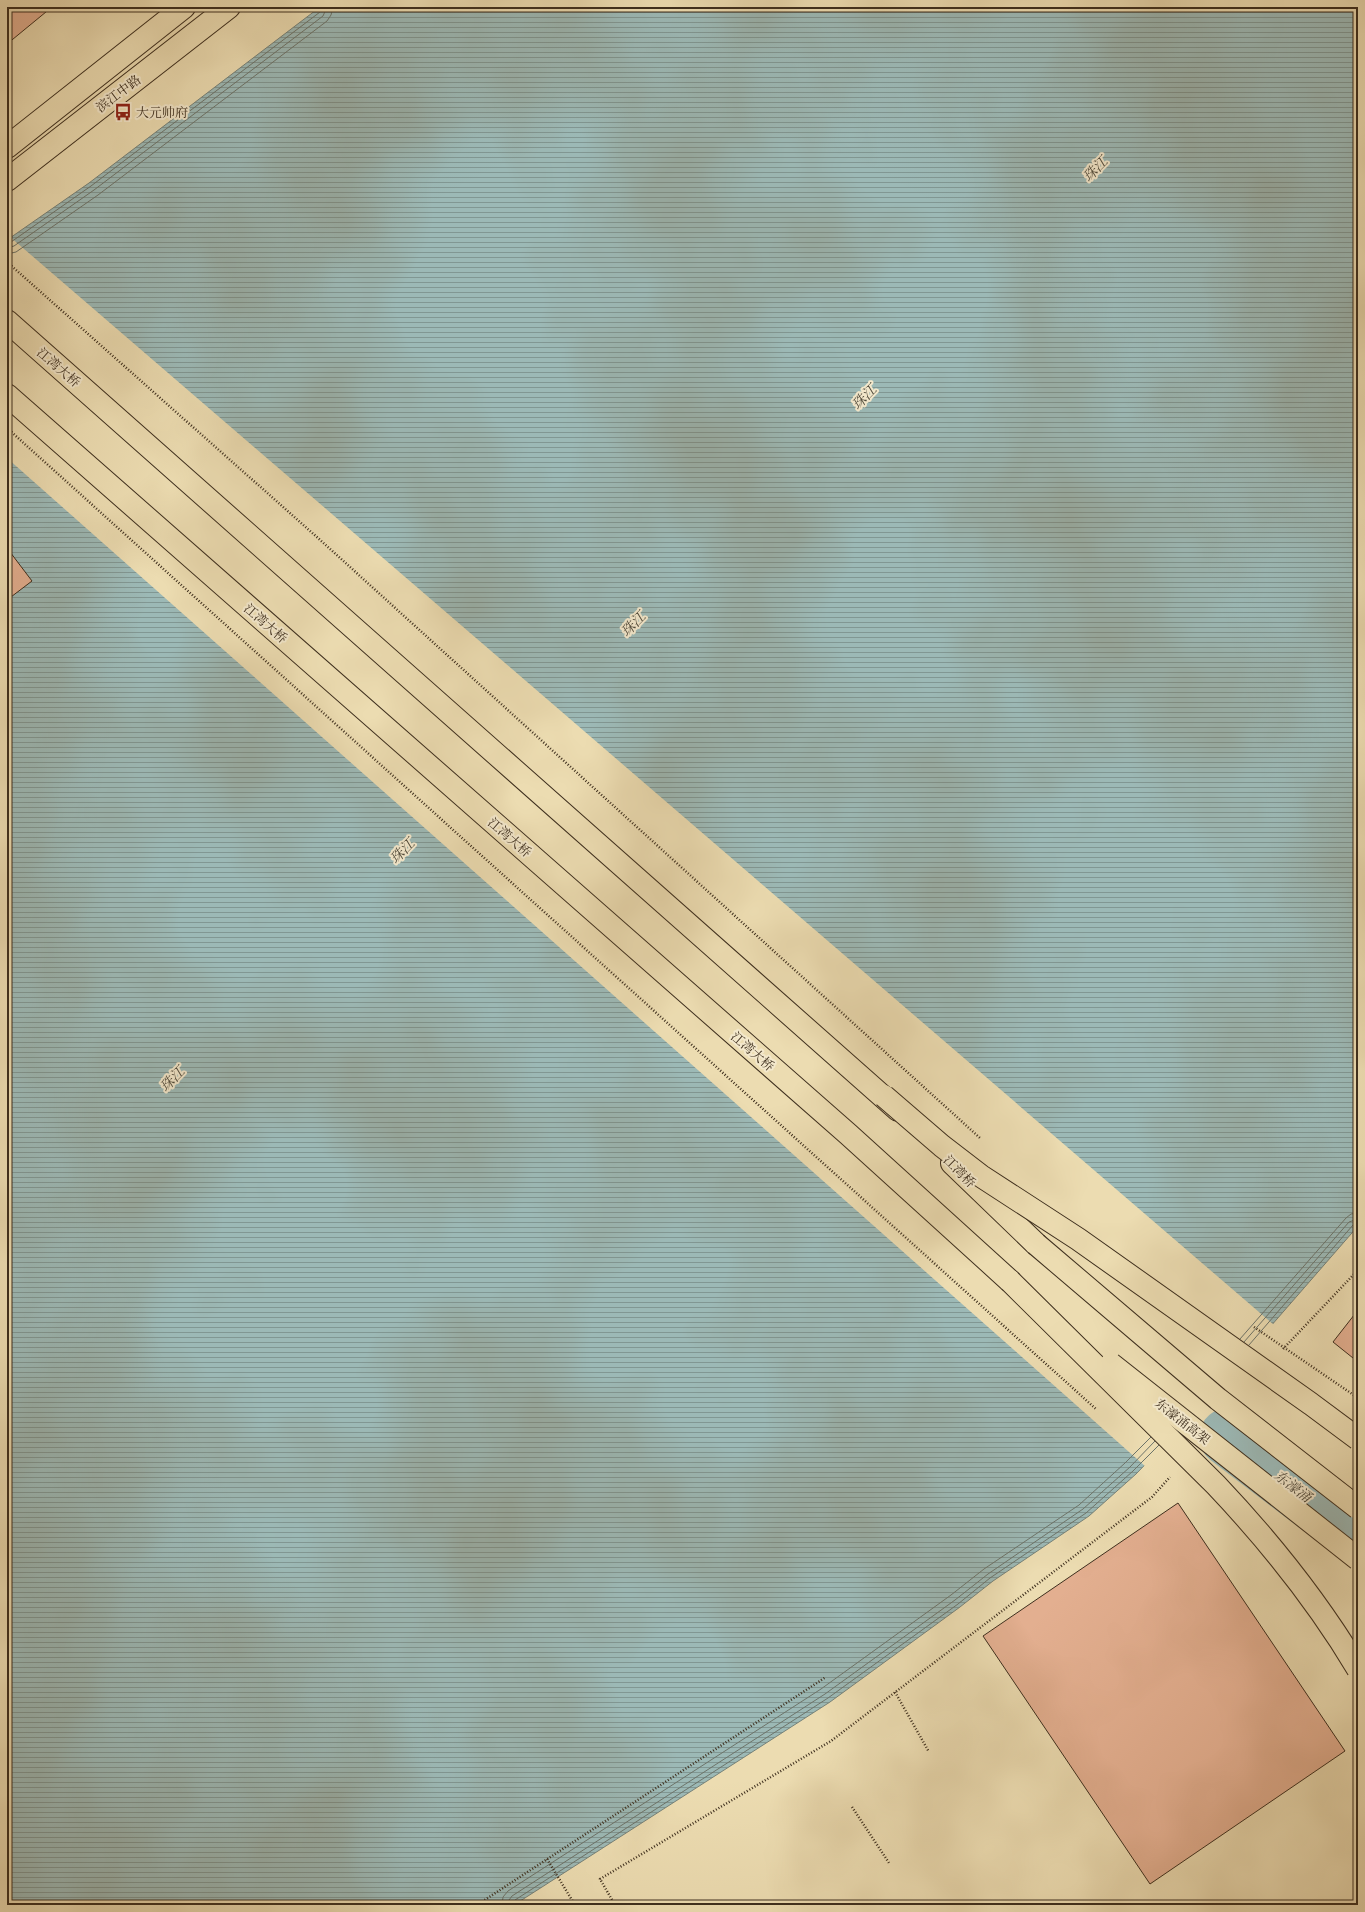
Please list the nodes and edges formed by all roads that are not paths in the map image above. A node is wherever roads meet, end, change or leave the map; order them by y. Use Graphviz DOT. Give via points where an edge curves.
graph roads {
  1 [pos="184,7"];
  2 [pos="229,7"];
  3 [pos="7,147"];
  4 [pos="7,180"];
  5 [pos="7,322"];
  6 [pos="7,395"];
  7 [pos="884,1096"];
  8 [pos="1010,1281"];
  9 [pos="1358,1439"];
  10 [pos="1358,1508"];
  11 [pos="1358,1559"];
  12 [pos="1358,1669"];
  1 -- 3 [label="main road, 滨江中路"];
  2 -- 4 [label="main road, 滨江中路"];
  5 -- 7 [label="main road, 江湾大桥"];
  6 -- 8 [label="main road, 江湾大桥" via="848,1134"];
  7 -- 9 [label="main road, bridge" via="981,1176 1078,1239"];
  7 -- 10 [label="main road, 江湾桥, bridge" via="1036,1244 1218,1399"];
  8 -- 11 [label="main road, 东濠涌高架, bridge"];
  8 -- 12 [label="main road, bridge" via="1243,1514 1311,1596"];
}
